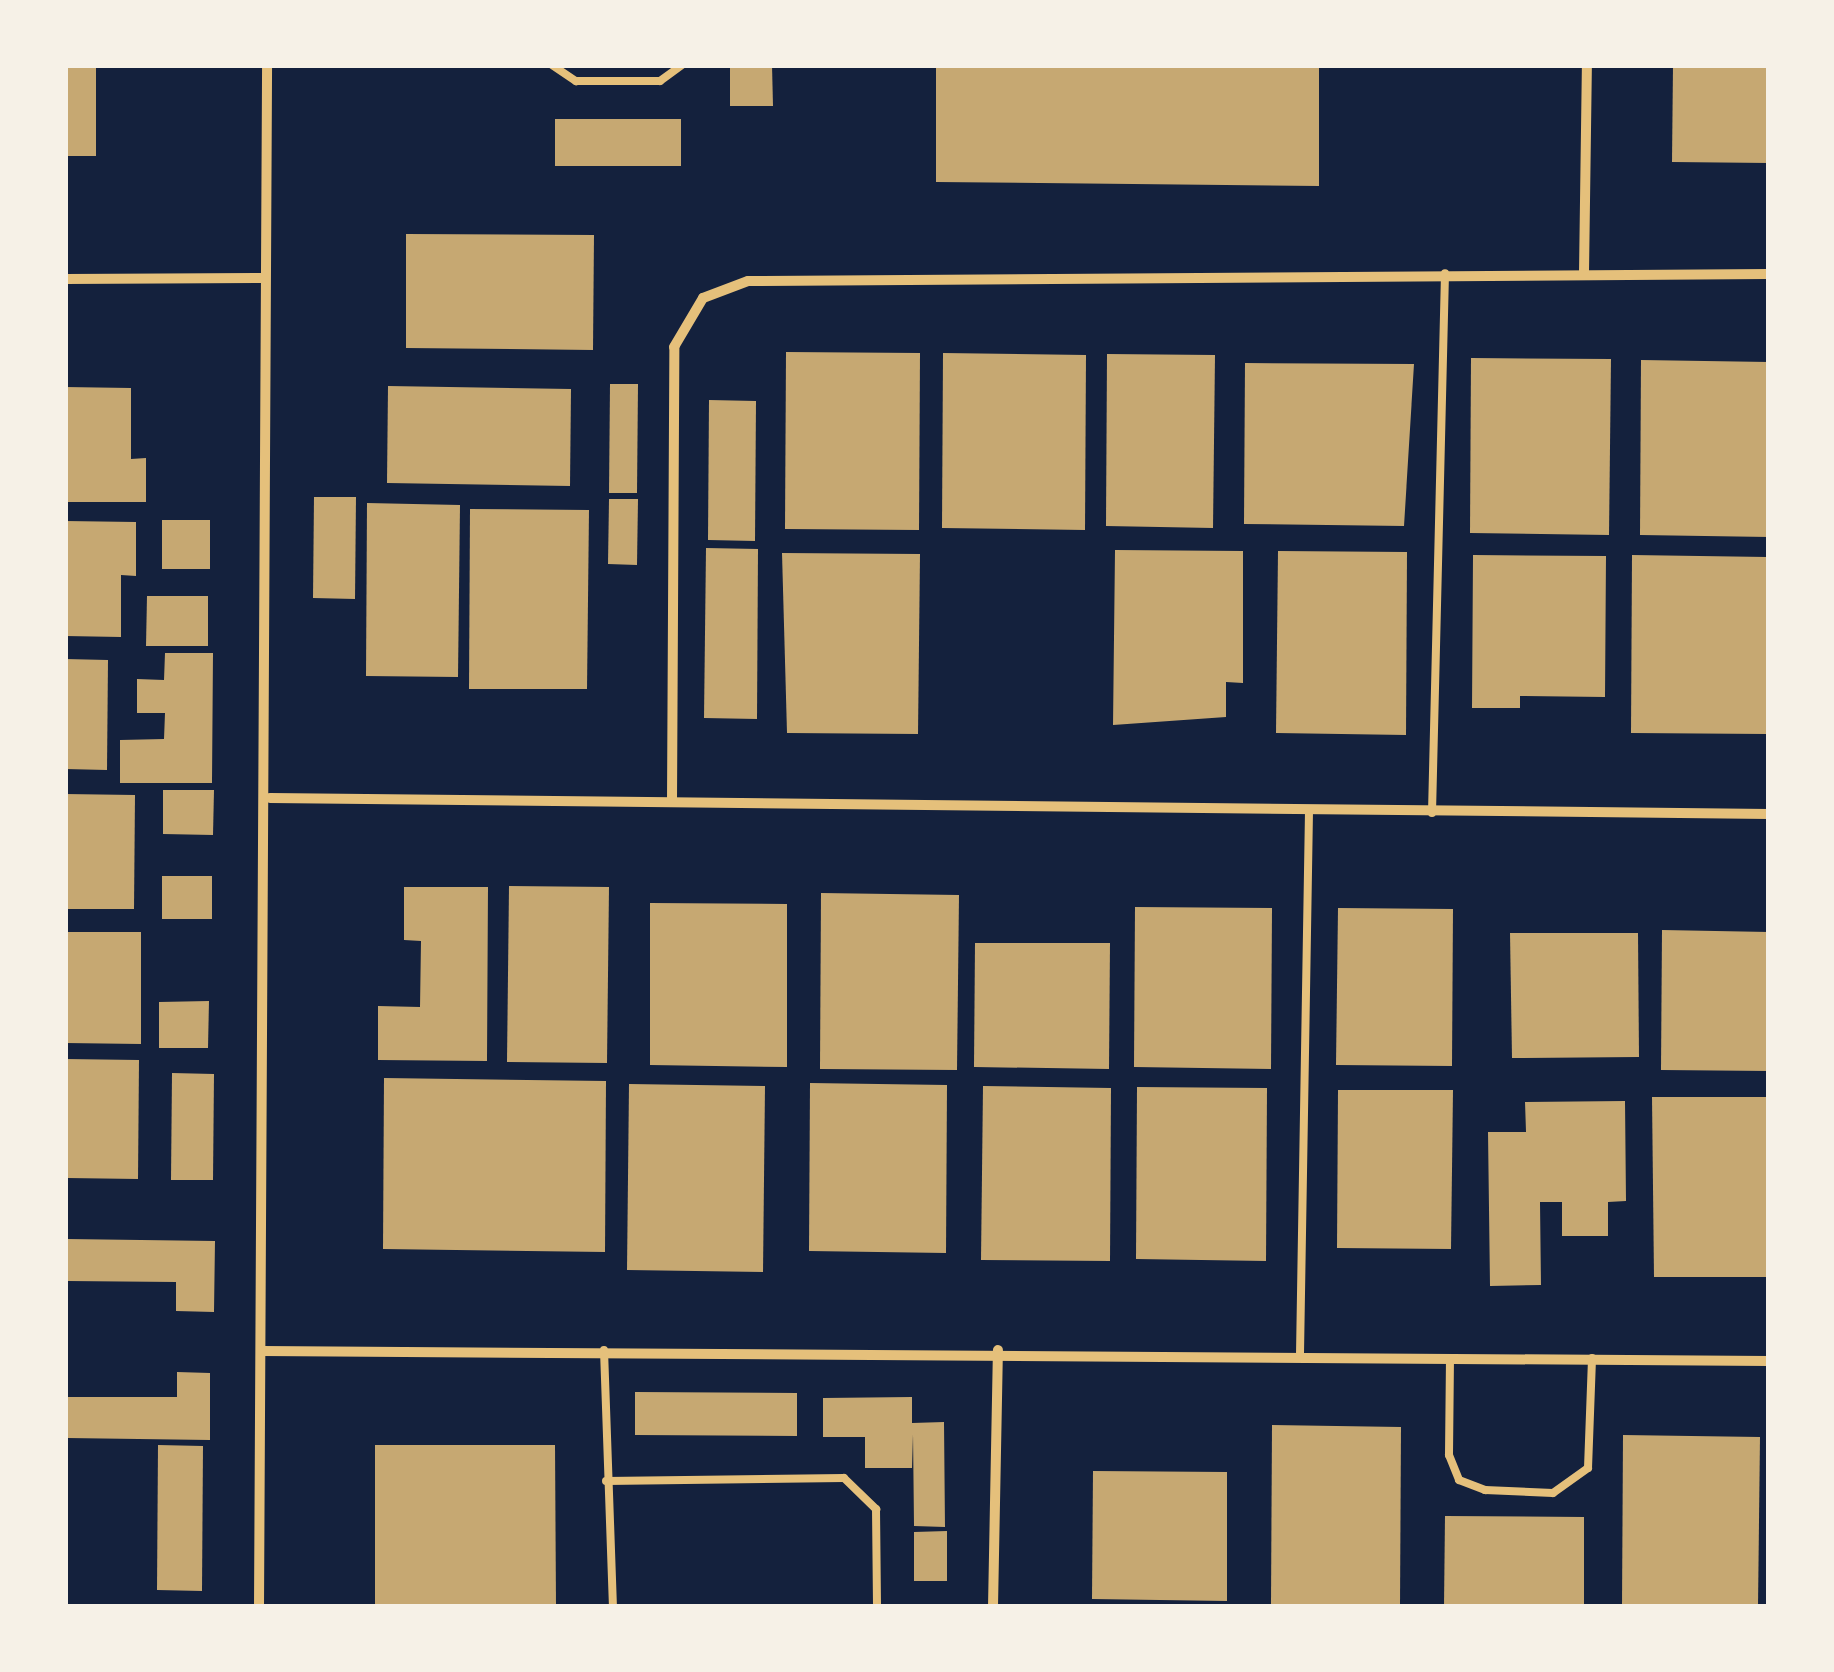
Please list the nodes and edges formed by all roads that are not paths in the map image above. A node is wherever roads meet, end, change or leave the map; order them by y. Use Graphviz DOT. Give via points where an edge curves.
graph roads {
  1 [pos="267,65"];
  2 [pos="552,65"];
  3 [pos="682,65"];
  4 [pos="1587,65"];
  5 [pos="1445,272"];
  6 [pos="1584,273"];
  7 [pos="1769,274"];
  8 [pos="264,278"];
  9 [pos="65,279"];
  10 [pos="270,798"];
  11 [pos="672,802"];
  12 [pos="1309,810"];
  13 [pos="1432,813"];
  14 [pos="1769,814"];
  15 [pos="604,1350"];
  16 [pos="998,1350"];
  17 [pos="262,1351"];
  18 [pos="1300,1354"];
  19 [pos="1450,1356"];
  20 [pos="1592,1358"];
  21 [pos="1769,1361"];
  22 [pos="606,1481"];
  23 [pos="259,1607"];
  24 [pos="613,1607"];
  25 [pos="877,1607"];
  26 [pos="993,1607"];
  1 -- 8 [label="street"];
  2 -- 3 [label="lane" via="576,80 626,81 660,81"];
  4 -- 6 [label="street"];
  5 -- 6 [label="street"];
  5 -- 11 [label="street" via="748,281 703,298 674,347"];
  5 -- 13 [label="lane"];
  6 -- 7 [label="street"];
  8 -- 9 [label="street"];
  8 -- 10 [label="street"];
  10 -- 11 [label="street"];
  10 -- 17 [label="street"];
  11 -- 12 [label="street"];
  12 -- 13 [label="street"];
  12 -- 18 [label="lane"];
  13 -- 14 [label="street"];
  15 -- 16 [label="street"];
  15 -- 17 [label="street"];
  15 -- 22 [label="lane"];
  16 -- 18 [label="street"];
  16 -- 26 [label="street"];
  17 -- 23 [label="street"];
  18 -- 19 [label="street"];
  19 -- 20 [label="street"];
  19 -- 20 [label="lane" via="1449,1454 1460,1480 1485,1490 1553,1493 1588,1468"];
  20 -- 21 [label="street"];
  22 -- 24 [label="lane"];
  22 -- 25 [label="lane" via="844,1478 876,1509"];
}
